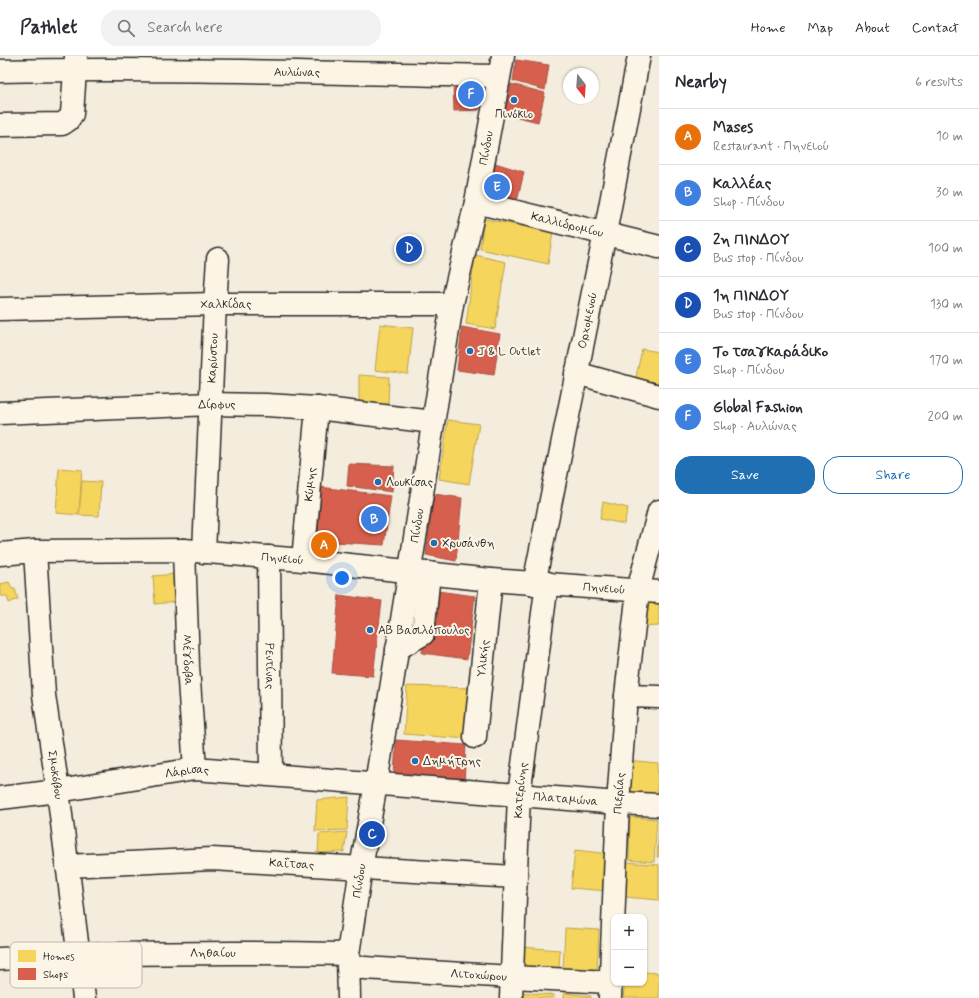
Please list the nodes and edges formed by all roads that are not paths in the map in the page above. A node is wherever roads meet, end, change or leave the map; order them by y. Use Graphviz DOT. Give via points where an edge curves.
graph roads {
  1 [pos="639,56"];
  2 [pos="76,63"];
  3 [pos="263,64"];
  4 [pos="501,66"];
  5 [pos="0,70"];
  6 [pos="0,125"];
  7 [pos="476,202"];
  8 [pos="605,233"];
  9 [pos="659,247"];
  10 [pos="218,259"];
  11 [pos="215,304"];
  12 [pos="452,304"];
  13 [pos="0,309"];
  14 [pos="576,373"];
  15 [pos="659,396"];
  16 [pos="211,404"];
  17 [pos="317,408"];
  18 [pos="0,413"];
  19 [pos="433,422"];
  20 [pos="659,510"];
  21 [pos="35,551"];
  22 [pos="194,551"];
  23 [pos="0,554"];
  24 [pos="269,557"];
  25 [pos="303,560"];
  26 [pos="419,572"];
  27 [pos="491,580"];
  28 [pos="540,584"];
  29 [pos="649,591"];
  30 [pos="626,696"];
  31 [pos="659,697"];
  32 [pos="475,737"];
  33 [pos="195,769"];
  34 [pos="270,774"];
  35 [pos="376,784"];
  36 [pos="58,791"];
  37 [pos="519,795"];
  38 [pos="0,798"];
  39 [pos="618,803"];
  40 [pos="659,804"];
  41 [pos="68,866"];
  42 [pos="361,868"];
  43 [pos="516,877"];
  44 [pos="77,942"];
  45 [pos="142,954"];
  46 [pos="10,958"];
  47 [pos="0,959"];
  48 [pos="348,960"];
  49 [pos="83,988"];
  50 [pos="511,988"];
  51 [pos="610,990"];
  52 [pos="84,998"];
  53 [pos="349,998"];
  1 -- 8 [label="street, Ορχομενού"];
  2 -- 3 [label="street, Αυλώνας"];
  2 -- 5 [label="street, Αυλώνας"];
  2 -- 6 [label="street" via="72,114 68,120 62,124"];
  3 -- 4 [label="street, Αυλώνας"];
  4 -- 7 [label="street, Πίνδου"];
  7 -- 8 [label="street, Καλλιδρομίου"];
  7 -- 12 [label="street, Πίνδου"];
  8 -- 9 [label="street, Καλλιδρομίου"];
  8 -- 14 [label="street, Ορχομενού"];
  10 -- 11 [label="street, Καρύστου"];
  11 -- 12 [label="street, Χαλκίδας"];
  11 -- 13 [label="street, Χαλκίδας"];
  11 -- 16 [label="street, Καρύστου"];
  12 -- 19 [label="street, Πίνδου"];
  14 -- 15 [label="street"];
  14 -- 28 [label="street, Ορχομενού"];
  16 -- 17 [label="street, Δίρφυς" via="266,404"];
  16 -- 18 [label="street, Δίρφυς"];
  16 -- 22 [label="street, Καρύστου"];
  17 -- 19 [label="street, Δίρφυς"];
  17 -- 25 [label="street, Κύμης"];
  19 -- 26 [label="street, Πίνδου"];
  20 -- 29 [label="street, Πιερίας"];
  21 -- 22 [label="street, Πηνειού"];
  21 -- 23 [label="street, Πηνειού"];
  21 -- 36 [label="street, Σμοκόβου" via="44,695"];
  22 -- 24 [label="street, Πηνειού"];
  22 -- 33 [label="street, Μέγδοβα" via="188,666"];
  24 -- 25 [label="street, Πηνειού"];
  24 -- 34 [label="street, Ρεντίνας"];
  25 -- 26 [label="street, Πηνειού"];
  26 -- 27 [label="street, Πηνειού"];
  26 -- 35 [label="street, Πίνδου" via="397,649"];
  27 -- 28 [label="street, Πηνειού"];
  27 -- 32 [label="street, Υλικής"];
  28 -- 29 [label="street, Πηνειού"];
  28 -- 37 [label="street, Κατερίνης"];
  29 -- 30 [label="street, Πιερίας"];
  30 -- 31 [label="street"];
  30 -- 39 [label="street, Πιερίας"];
  33 -- 34 [label="street, Λάρισας"];
  33 -- 36 [label="street, Λάρισας"];
  34 -- 35 [label="street, Λάρισας"];
  35 -- 37 [label="street, Πλαταμώνα"];
  35 -- 42 [label="street, Πίνδου"];
  36 -- 38 [label="street, Λάρισας"];
  36 -- 41 [label="street, Σμοκόβου"];
  37 -- 39 [label="street, Πλαταμώνα"];
  37 -- 43 [label="street, Κατερίνης"];
  39 -- 40 [label="street, Πλαταμώνα"];
  39 -- 51 [label="street, Πιερίας"];
  41 -- 42 [label="street, Καΐτσας" via="212,859"];
  41 -- 44 [label="street, Σμοκόβου"];
  42 -- 43 [label="street, Καΐτσας"];
  42 -- 48 [label="street, Πίνδου"];
  43 -- 50 [label="street, Κατερίνης"];
  45 -- 48 [label="street, Ληθαίου" via="225,952"];
  46 -- 47 [label="street, Ληθαίου"];
  48 -- 50 [label="street, Λιτοχώρου"];
  48 -- 53 [label="street, Πίνδου"];
  49 -- 52 [label="street, Σμοκόβου"];
  50 -- 51 [label="street, Λιτοχώρου"];
}
